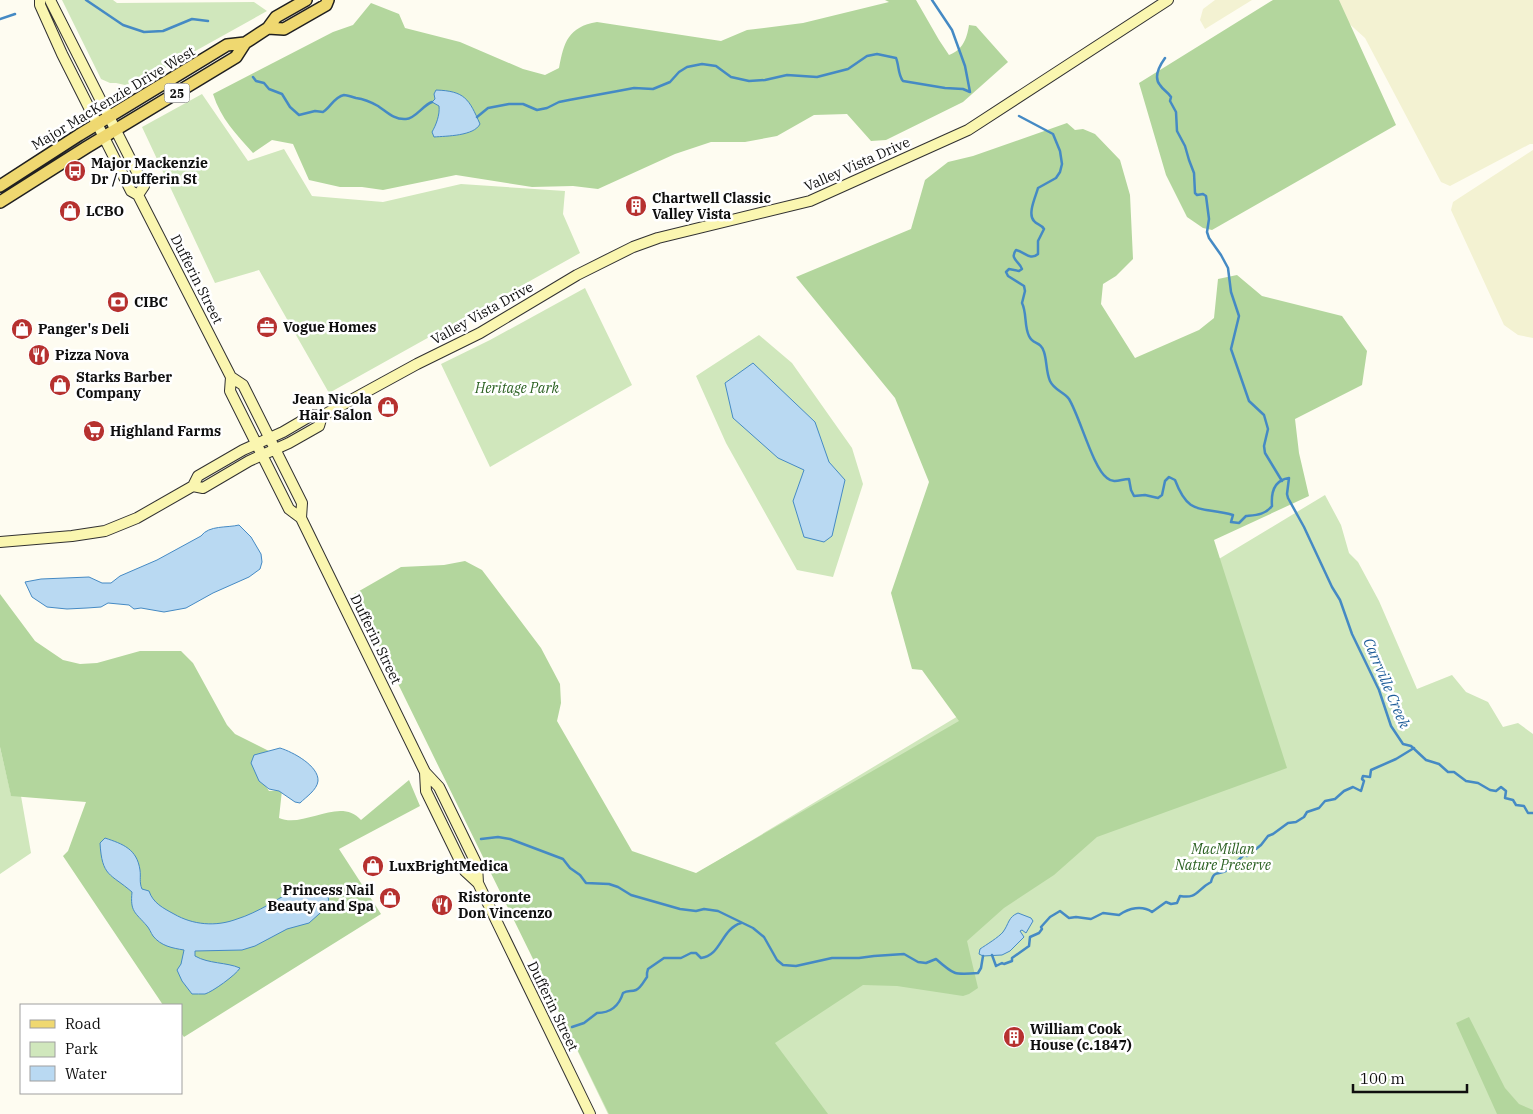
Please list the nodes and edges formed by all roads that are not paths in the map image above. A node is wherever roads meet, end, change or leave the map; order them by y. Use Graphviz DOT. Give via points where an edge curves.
graph roads {
  1 [pos="40,0"];
  2 [pos="50,0"];
  3 [pos="306,0"];
  4 [pos="328,0"];
  5 [pos="1168,0"];
  6 [pos="268,28"];
  7 [pos="245,43"];
  8 [pos="109,117"];
  9 [pos="97,124"];
  10 [pos="115,130"];
  11 [pos="104,137"];
  12 [pos="0,186"];
  13 [pos="138,195"];
  14 [pos="0,202"];
  15 [pos="231,376"];
  16 [pos="322,416"];
  17 [pos="269,438"];
  18 [pos="256,444"];
  19 [pos="275,450"];
  20 [pos="262,455"];
  21 [pos="192,486"];
  22 [pos="301,518"];
  23 [pos="0,542"];
  24 [pos="590,1114"];
  1 -- 9 [label="main road, Dufferin Street" via="62,54"];
  2 -- 8 [label="main road, Dufferin Street"];
  3 -- 6 [label="main road, Major MacKenzie Drive West / 25" via="276,17"];
  4 -- 6 [label="main road, Major MacKenzie Drive West / 25" via="326,5 284,29"];
  5 -- 16 [label="main road, Valley Vista Drive" via="968,130 810,201 633,247 577,274 480,334"];
  6 -- 7 [label="main road, Major MacKenzie Drive West / 25"];
  7 -- 8 [label="main road, Major MacKenzie Drive West / 25" via="227,45"];
  7 -- 10 [label="main road, Major MacKenzie Drive West / 25" via="236,57"];
  8 -- 9 [label="main road, Major MacKenzie Drive West / 25"];
  8 -- 10 [label="main road, Dufferin Street"];
  9 -- 11 [label="main road, Dufferin Street"];
  9 -- 12 [label="main road, Major MacKenzie Drive West / 25"];
  10 -- 11 [label="main road, Major MacKenzie Drive West / 25"];
  10 -- 13 [label="main road, Dufferin Street" via="144,186"];
  11 -- 13 [label="main road, Dufferin Street" via="131,191"];
  11 -- 14 [label="main road, Major MacKenzie Drive West / 25"];
  13 -- 15 [label="main road, Dufferin Street"];
  15 -- 17 [label="main road, Dufferin Street" via="243,385"];
  15 -- 18 [label="main road, Dufferin Street" via="230,391"];
  16 -- 17 [label="main road, Valley Vista Drive" via="312,415"];
  16 -- 19 [label="main road, Valley Vista Drive" via="319,426"];
  17 -- 18 [label="main road, Valley Vista Drive"];
  17 -- 19 [label="main road, Dufferin Street"];
  18 -- 20 [label="main road, Dufferin Street"];
  18 -- 21 [label="main road, Valley Vista Drive" via="198,476"];
  19 -- 20 [label="main road, Valley Vista Drive"];
  19 -- 22 [label="main road, Dufferin Street" via="302,503"];
  20 -- 21 [label="main road, Valley Vista Drive" via="203,488"];
  20 -- 22 [label="main road, Dufferin Street" via="289,509"];
  21 -- 23 [label="main road" via="137,518 105,531"];
  22 -- 24 [label="main road, Dufferin Street" via="426,772 439,787 473,857 478,883"];
}
